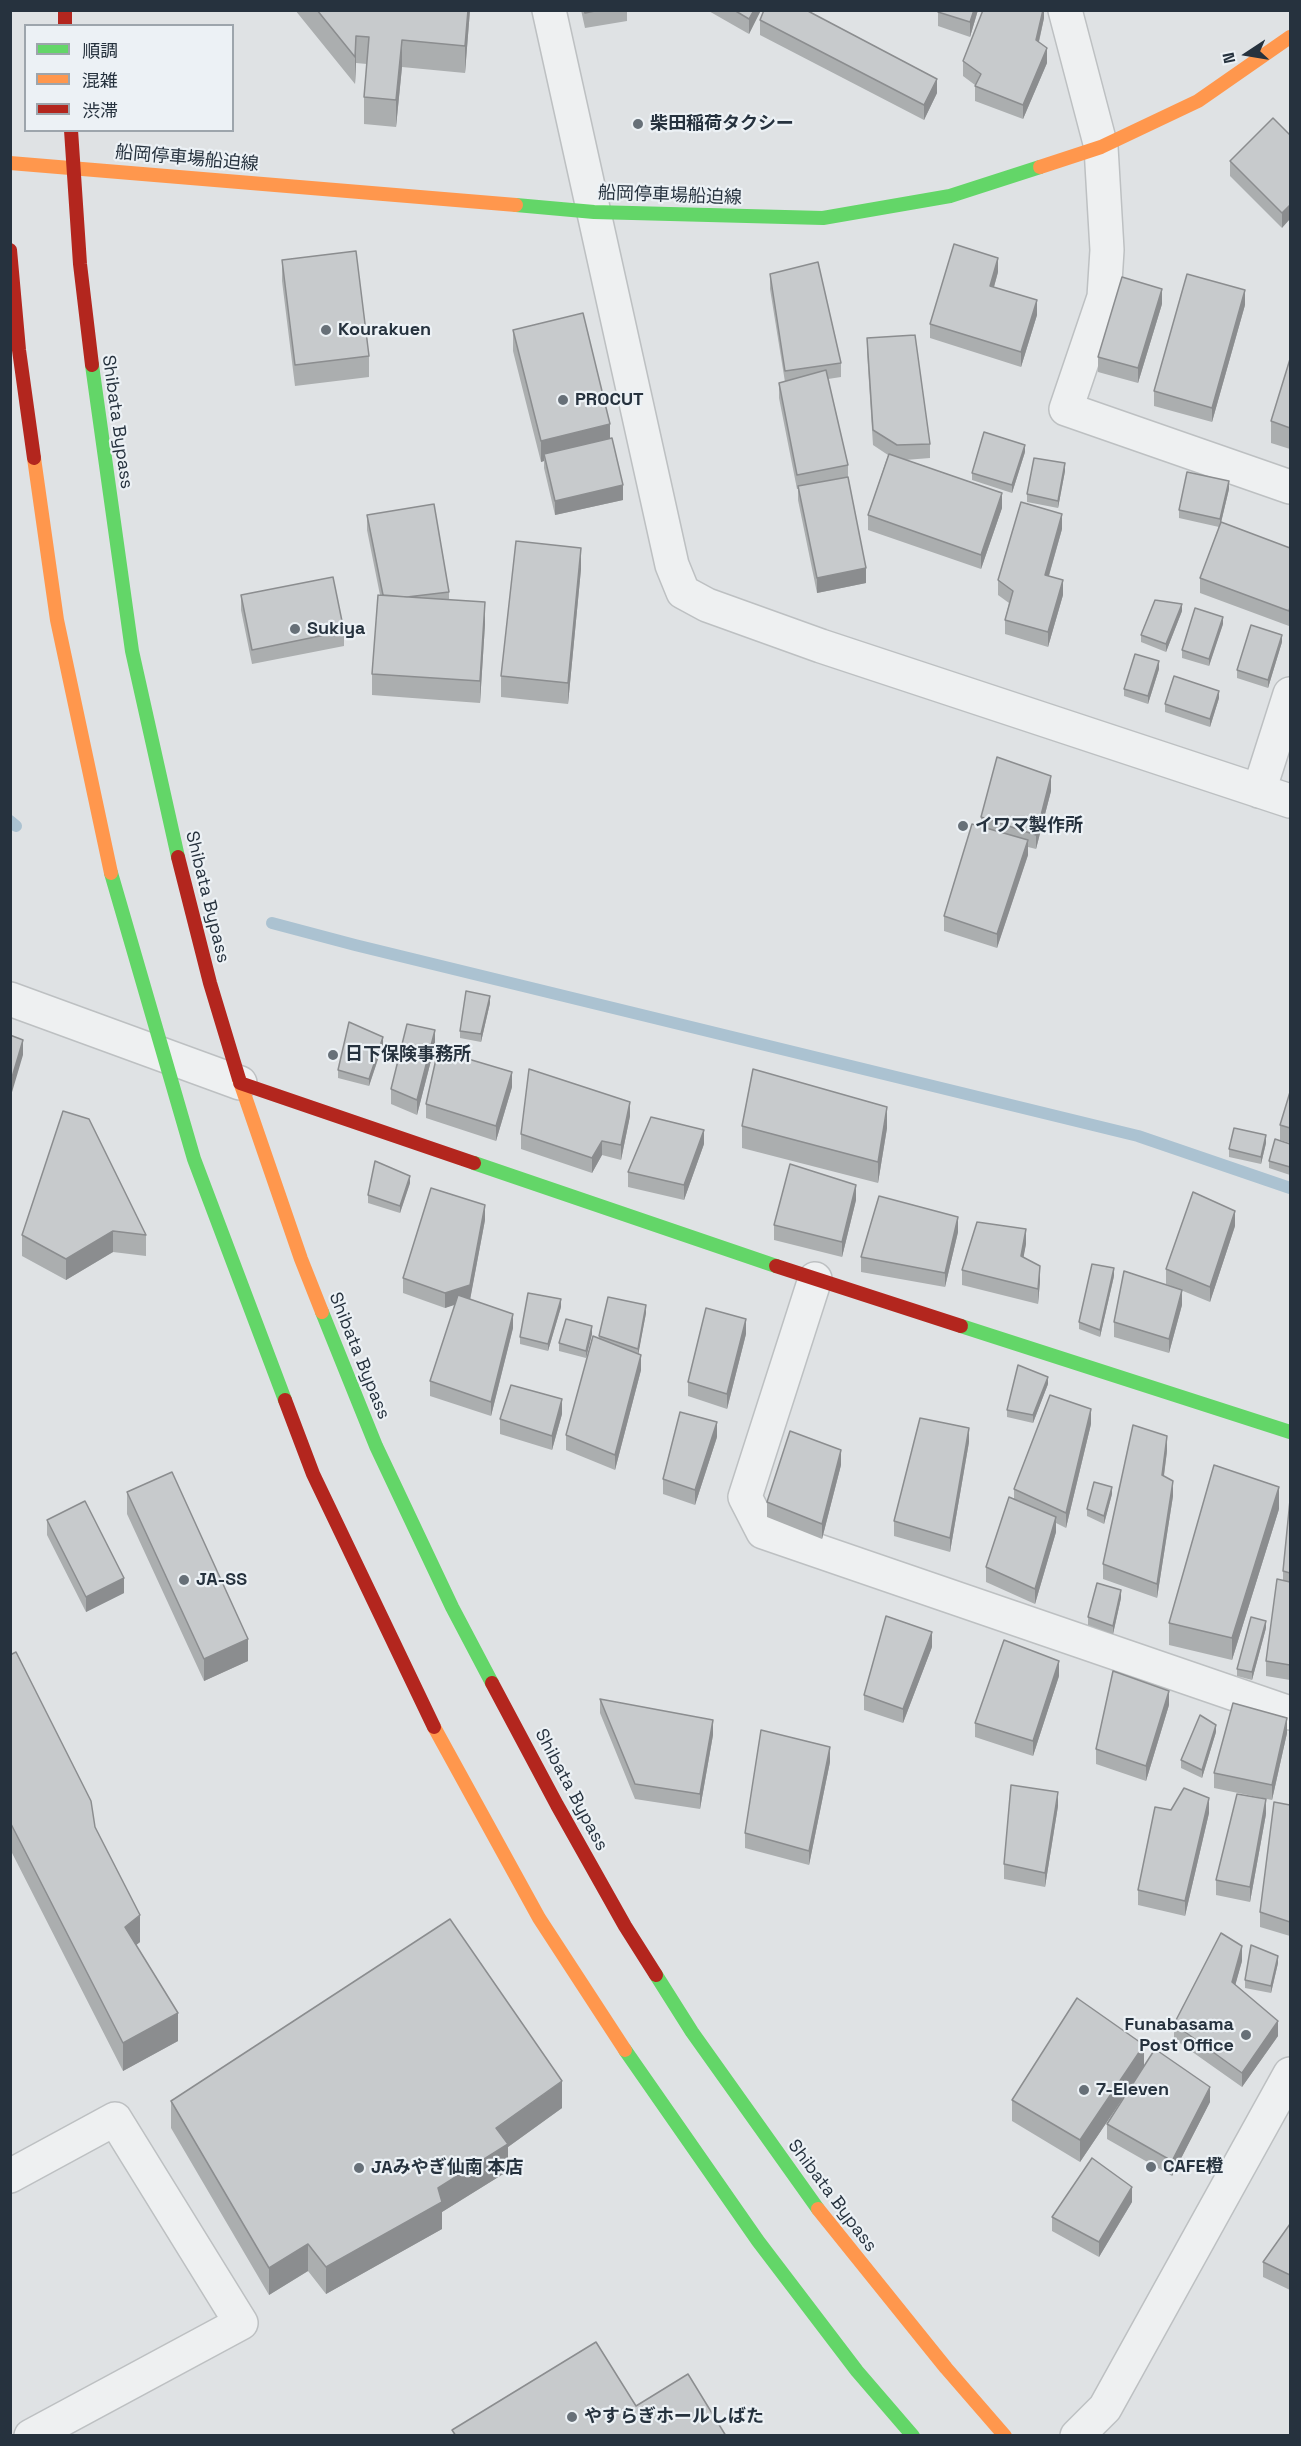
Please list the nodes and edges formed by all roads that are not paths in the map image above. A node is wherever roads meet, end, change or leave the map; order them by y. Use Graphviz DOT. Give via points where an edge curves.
graph roads {
  1 [pos="549,10"];
  2 [pos="1065,10"];
  3 [pos="1290,37"];
  4 [pos="71,132"];
  5 [pos="1101,147"];
  6 [pos="10,163"];
  7 [pos="74,168"];
  8 [pos="594,212"];
  9 [pos="10,250"];
  10 [pos="1290,487"];
  11 [pos="1290,694"];
  12 [pos="1259,791"];
  13 [pos="1290,801"];
  14 [pos="10,999"];
  15 [pos="161,1054"];
  16 [pos="240,1083"];
  17 [pos="815,1279"];
  18 [pos="1290,1432"];
  19 [pos="1290,1713"];
  20 [pos="1290,2074"];
  21 [pos="10,2176"];
  22 [pos="31,2436"];
  23 [pos="913,2436"];
  24 [pos="1005,2436"];
  25 [pos="1077,2436"];
  1 -- 8 [label="street"];
  2 -- 5 [label="street"];
  3 -- 5 [label="main road, 船岡停車場船迫線" via="1198,101"];
  4 -- 7 [label="main road, Shibata Bypass"];
  5 -- 8 [label="main road, 船岡停車場船迫線" via="950,196 823,218"];
  5 -- 10 [label="street" via="1107,250 1104,297 1066,409"];
  6 -- 7 [label="main road, 船岡停車場船迫線"];
  7 -- 8 [label="main road, 船岡停車場船迫線"];
  7 -- 16 [label="main road, Shibata Bypass" via="87,335 132,651 164,802 210,984"];
  8 -- 12 [label="street" via="672,565 683,592 707,605 822,646"];
  9 -- 15 [label="main road" via="19,350 57,620 116,896"];
  11 -- 12 [label="street"];
  12 -- 13 [label="street"];
  14 -- 15 [label="street"];
  15 -- 16 [label="street"];
  15 -- 23 [label="main road" via="194,1159 313,1474 432,1725 539,1918 655,2096 772,2260 857,2371"];
  16 -- 17 [label="main road"];
  16 -- 24 [label="main road, Shibata Bypass" via="301,1259 376,1446 452,1607 625,1926 692,2032 834,2231"];
  17 -- 18 [label="main road"];
  17 -- 19 [label="street" via="745,1497 763,1532"];
  20 -- 25 [label="street" via="1105,2408"];
  21 -- 22 [label="street" via="115,2119 241,2323"];
}
